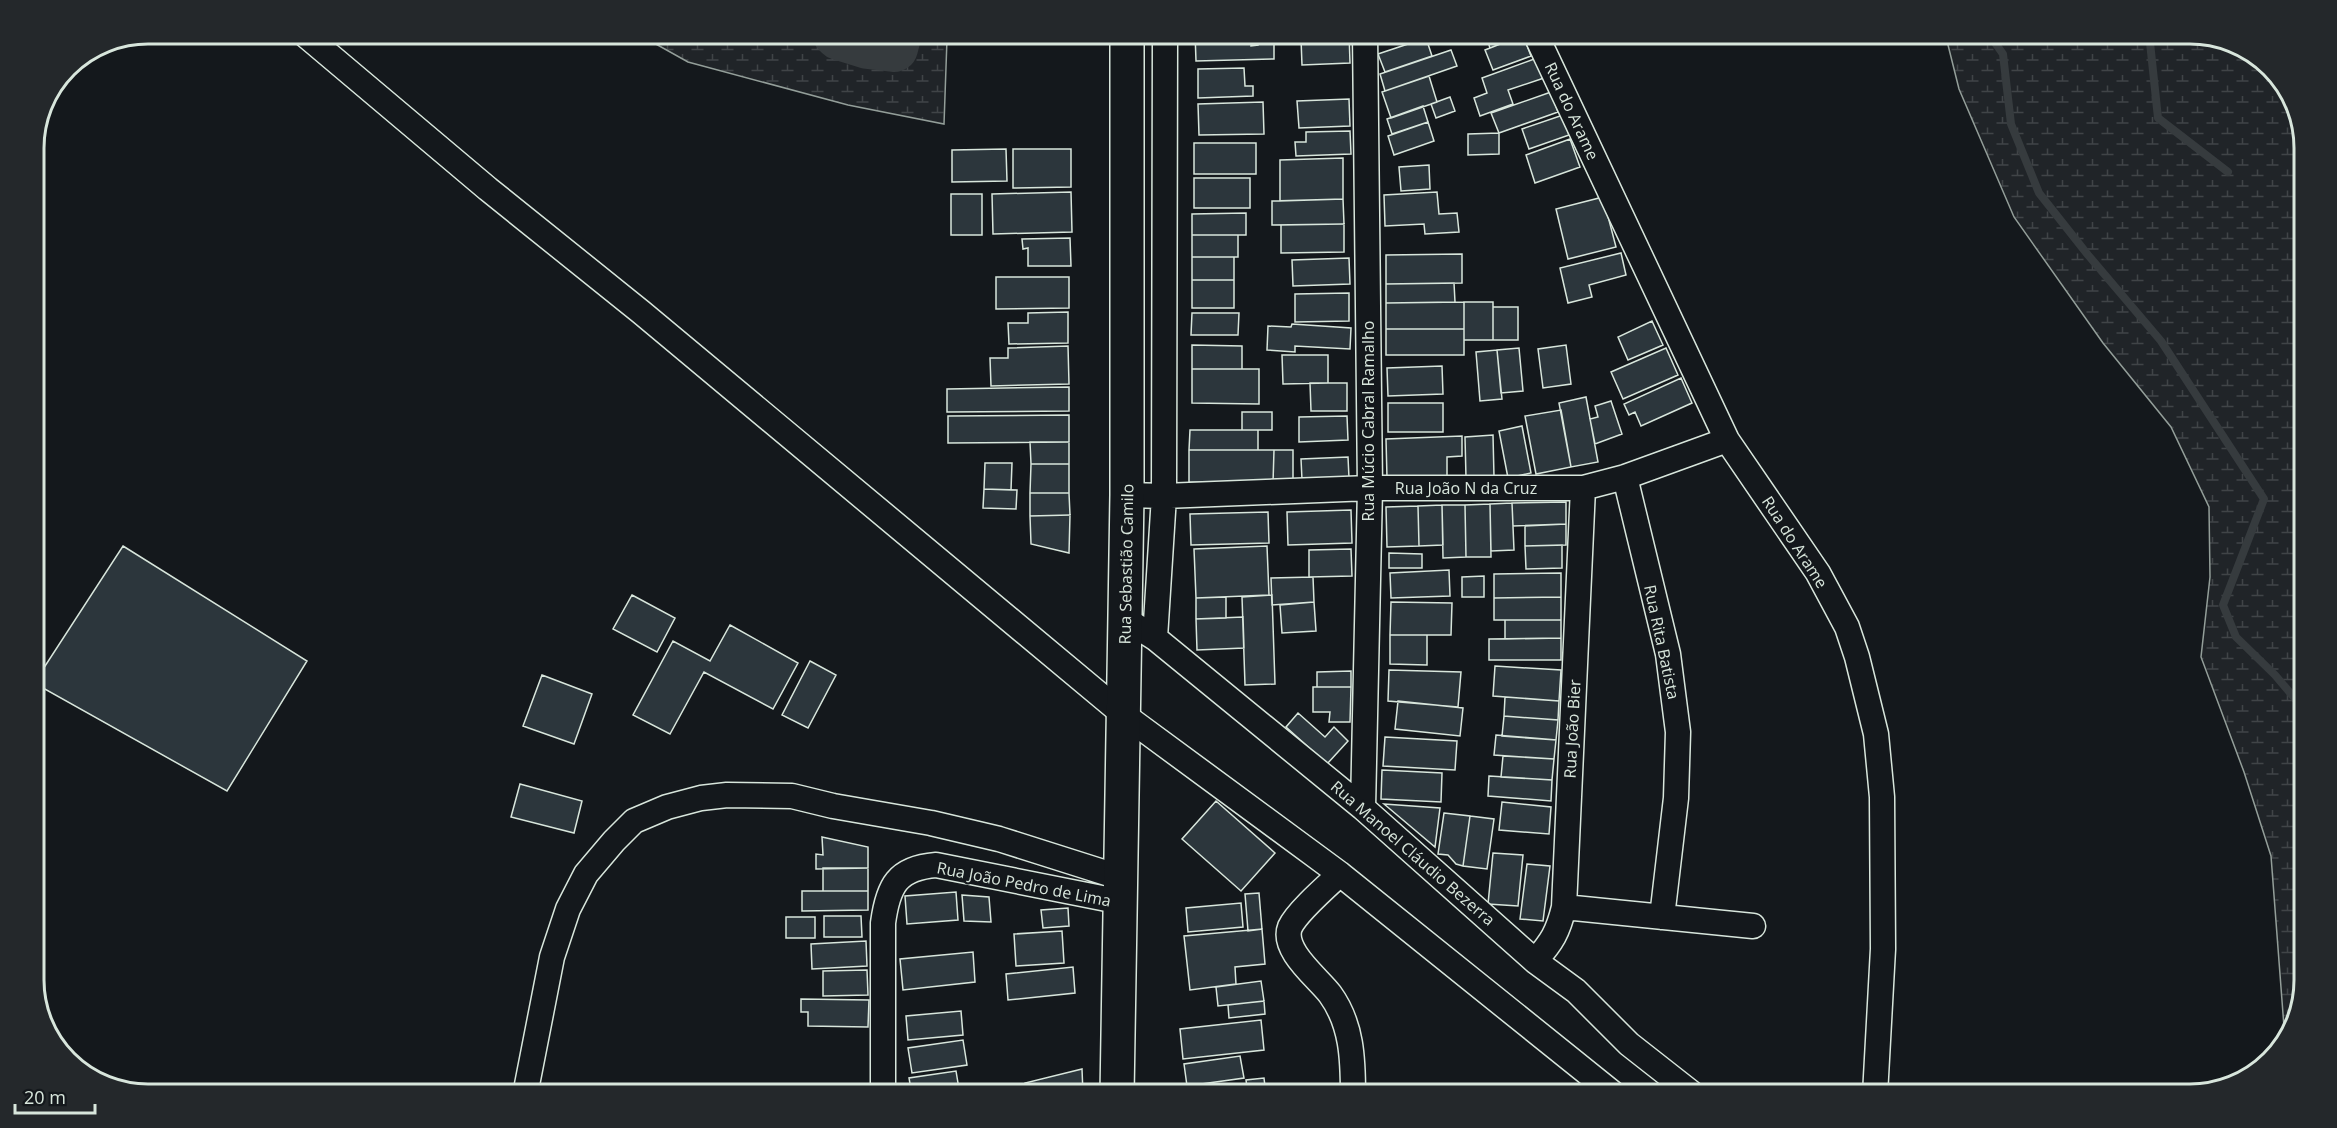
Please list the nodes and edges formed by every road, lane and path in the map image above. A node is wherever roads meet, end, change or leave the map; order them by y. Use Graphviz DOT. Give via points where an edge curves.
graph roads {
  1 [pos="316,44"];
  2 [pos="1127,44"];
  3 [pos="1165,44"];
  4 [pos="1365,44"];
  5 [pos="1540,44"];
  6 [pos="1727,440"];
  7 [pos="1625,477"];
  8 [pos="1370,488"];
  9 [pos="1583,488"];
  10 [pos="1127,495"];
  11 [pos="1164,496"];
  12 [pos="1125,619"];
  13 [pos="1155,638"];
  14 [pos="1124,715"];
  15 [pos="1363,808"];
  16 [pos="1340,874"];
  17 [pos="1122,890"];
  18 [pos="1564,907"];
  19 [pos="1662,917"];
  20 [pos="1753,926"];
  21 [pos="1535,961"];
  22 [pos="527,1084"];
  23 [pos="883,1084"];
  24 [pos="1118,1084"];
  25 [pos="1353,1084"];
  26 [pos="1601,1084"];
  27 [pos="1680,1084"];
  28 [pos="1876,1084"];
  1 -- 14 [label="street"];
  2 -- 10 [label="main road, Rua Sebastião Camilo"];
  3 -- 11 [label="street, Rua Sebastião Camilo"];
  4 -- 8 [label="street, Rua Múcio Cabral Ramalho"];
  5 -- 6 [label="street, Rua do Arame"];
  6 -- 7 [label="street, Rua João N da Cruz"];
  6 -- 28 [label="street, Rua do Arame" via="1818,573 1847,627 1867,694 1876,734 1882,796 1882,949"];
  7 -- 9 [label="street, Rua João N da Cruz"];
  7 -- 19 [label="street, Rua Rita Batista" via="1668,654 1678,732 1676,798"];
  8 -- 9 [label="street, Rua João N da Cruz"];
  8 -- 11 [label="street, Rua João N da Cruz"];
  8 -- 15 [label="street, Rua Múcio Cabral Ramalho"];
  9 -- 18 [label="street, Rua João Bier"];
  10 -- 11 [label="street, Rua João N da Cruz"];
  10 -- 12 [label="main road, Rua Sebastião Camilo"];
  11 -- 13 [label="street, Rua Sebastião Camilo"];
  12 -- 13 [label="street, Rua Manoel Cláudio Bezerra"];
  12 -- 14 [label="main road, Rua Sebastião Camilo"];
  13 -- 15 [label="street, Rua Manoel Cláudio Bezerra"];
  14 -- 16 [label="street"];
  14 -- 17 [label="main road, Rua Sebastião Camilo"];
  15 -- 21 [label="street, Rua Manoel Cláudio Bezerra"];
  16 -- 25 [label="street" via="1295,918 1289,928 1289,941 1294,953 1334,999 1346,1022"];
  16 -- 26 [label="street"];
  17 -- 22 [label="street" via="999,839 792,796 727,795 667,807 634,821 585,874 552,957"];
  17 -- 23 [label="street, Rua João Pedro de Lima" via="936,865 904,873 886,902 883,923"];
  17 -- 24 [label="main road, Rua Sebastião Camilo"];
  18 -- 19 [label="street"];
  18 -- 21 [label="street, Rua João Bier" via="1553,940"];
  19 -- 20 [label="street"];
  21 -- 27 [label="street, Rua Manoel Cláudio Bezerra" via="1576,991 1629,1044"];
}
